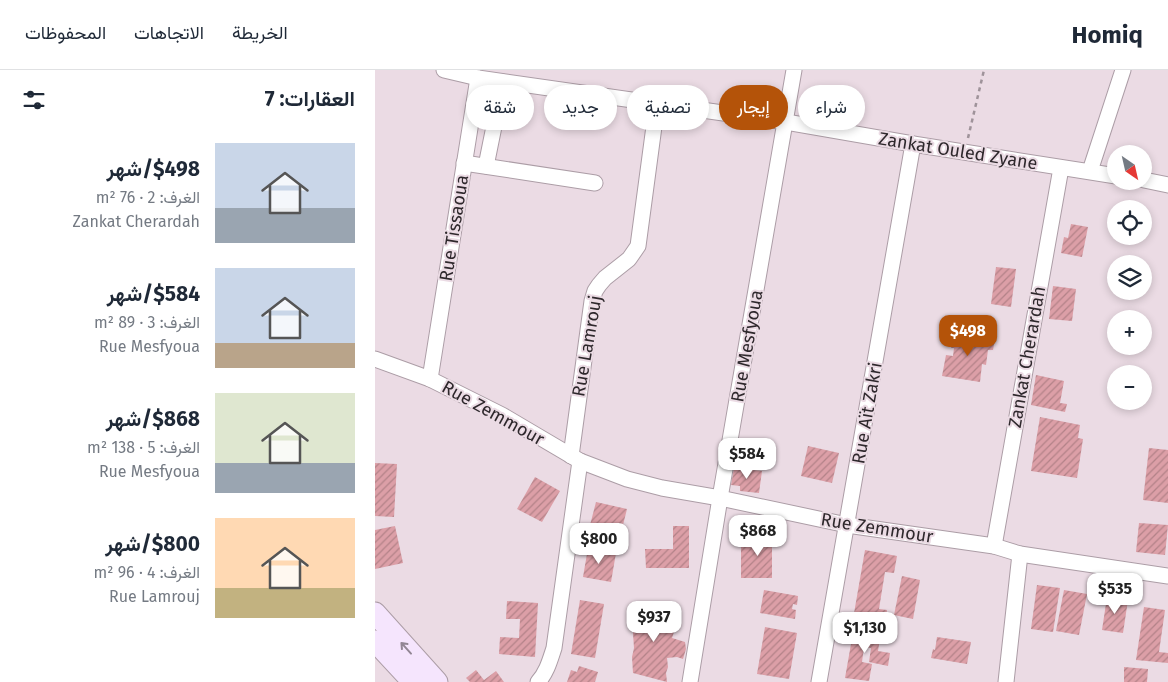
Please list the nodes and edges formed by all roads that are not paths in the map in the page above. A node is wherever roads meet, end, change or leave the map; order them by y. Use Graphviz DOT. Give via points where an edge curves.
graph roads {
  1 [pos="444,70"];
  2 [pos="794,70"];
  3 [pos="1123,70"];
  4 [pos="478,78"];
  5 [pos="503,82"];
  6 [pos="627,100"];
  7 [pos="788,109"];
  8 [pos="788,122"];
  9 [pos="654,130"];
  10 [pos="785,130"];
  11 [pos="913,144"];
  12 [pos="464,163"];
  13 [pos="486,166"];
  14 [pos="1061,168"];
  15 [pos="1090,171"];
  16 [pos="1107,174"];
  17 [pos="1153,182"];
  18 [pos="595,183"];
  19 [pos="1168,185"];
  20 [pos="375,359"];
  21 [pos="430,379"];
  22 [pos="575,459"];
  23 [pos="720,498"];
  24 [pos="847,525"];
  25 [pos="993,546"];
  26 [pos="1020,554"];
  27 [pos="1168,576"];
  28 [pos="375,614"];
  29 [pos="375,641"];
  30 [pos="413,682"];
  31 [pos="437,682"];
  32 [pos="538,682"];
  33 [pos="690,682"];
  34 [pos="819,682"];
  35 [pos="1006,682"];
  1 -- 4 [label="street, Zankat Ouled Zyane"];
  2 -- 7 [label="street, Rue Mesfyoua"];
  3 -- 15 [label="street"];
  4 -- 5 [label="street, Zankat Ouled Zyane"];
  4 -- 12 [label="street, Rue Tissaoua"];
  5 -- 6 [label="street, Zankat Ouled Zyane"];
  5 -- 13 [label="street"];
  8 -- 11 [label="street, Zankat Ouled Zyane"];
  9 -- 22 [label="street, Rue Lamrouj" via="638,246 629,259 599,284 592,301"];
  10 -- 23 [label="street, Rue Mesfyoua"];
  11 -- 14 [label="street, Zankat Ouled Zyane"];
  11 -- 24 [label="street, Rue Aït Zakri"];
  12 -- 13 [label="street"];
  12 -- 21 [label="street, Rue Tissaoua"];
  13 -- 18 [label="street"];
  14 -- 15 [label="street, Zankat Ouled Zyane"];
  14 -- 25 [label="street, Zankat Cherardah"];
  15 -- 16 [label="street, Zankat Ouled Zyane"];
  17 -- 19 [label="street"];
  20 -- 21 [label="street, Rue Zemmour"];
  21 -- 22 [label="street, Rue Zemmour" via="502,415"];
  22 -- 23 [label="street, Rue Zemmour" via="627,479"];
  22 -- 32 [label="street, Rue Lamrouj" via="554,648 549,665"];
  23 -- 24 [label="street, Rue Zemmour"];
  23 -- 33 [label="street, Rue Mesfyoua"];
  24 -- 25 [label="street, Rue Zemmour"];
  24 -- 34 [label="street, Rue Aït Zakri"];
  25 -- 26 [label="street, Rue Zemmour"];
  26 -- 27 [label="street, Rue Zemmour"];
  26 -- 35 [label="street"];
  31 -- 28 [label="main road, one-way"];
  29 -- 30 [label="main road"];
}
